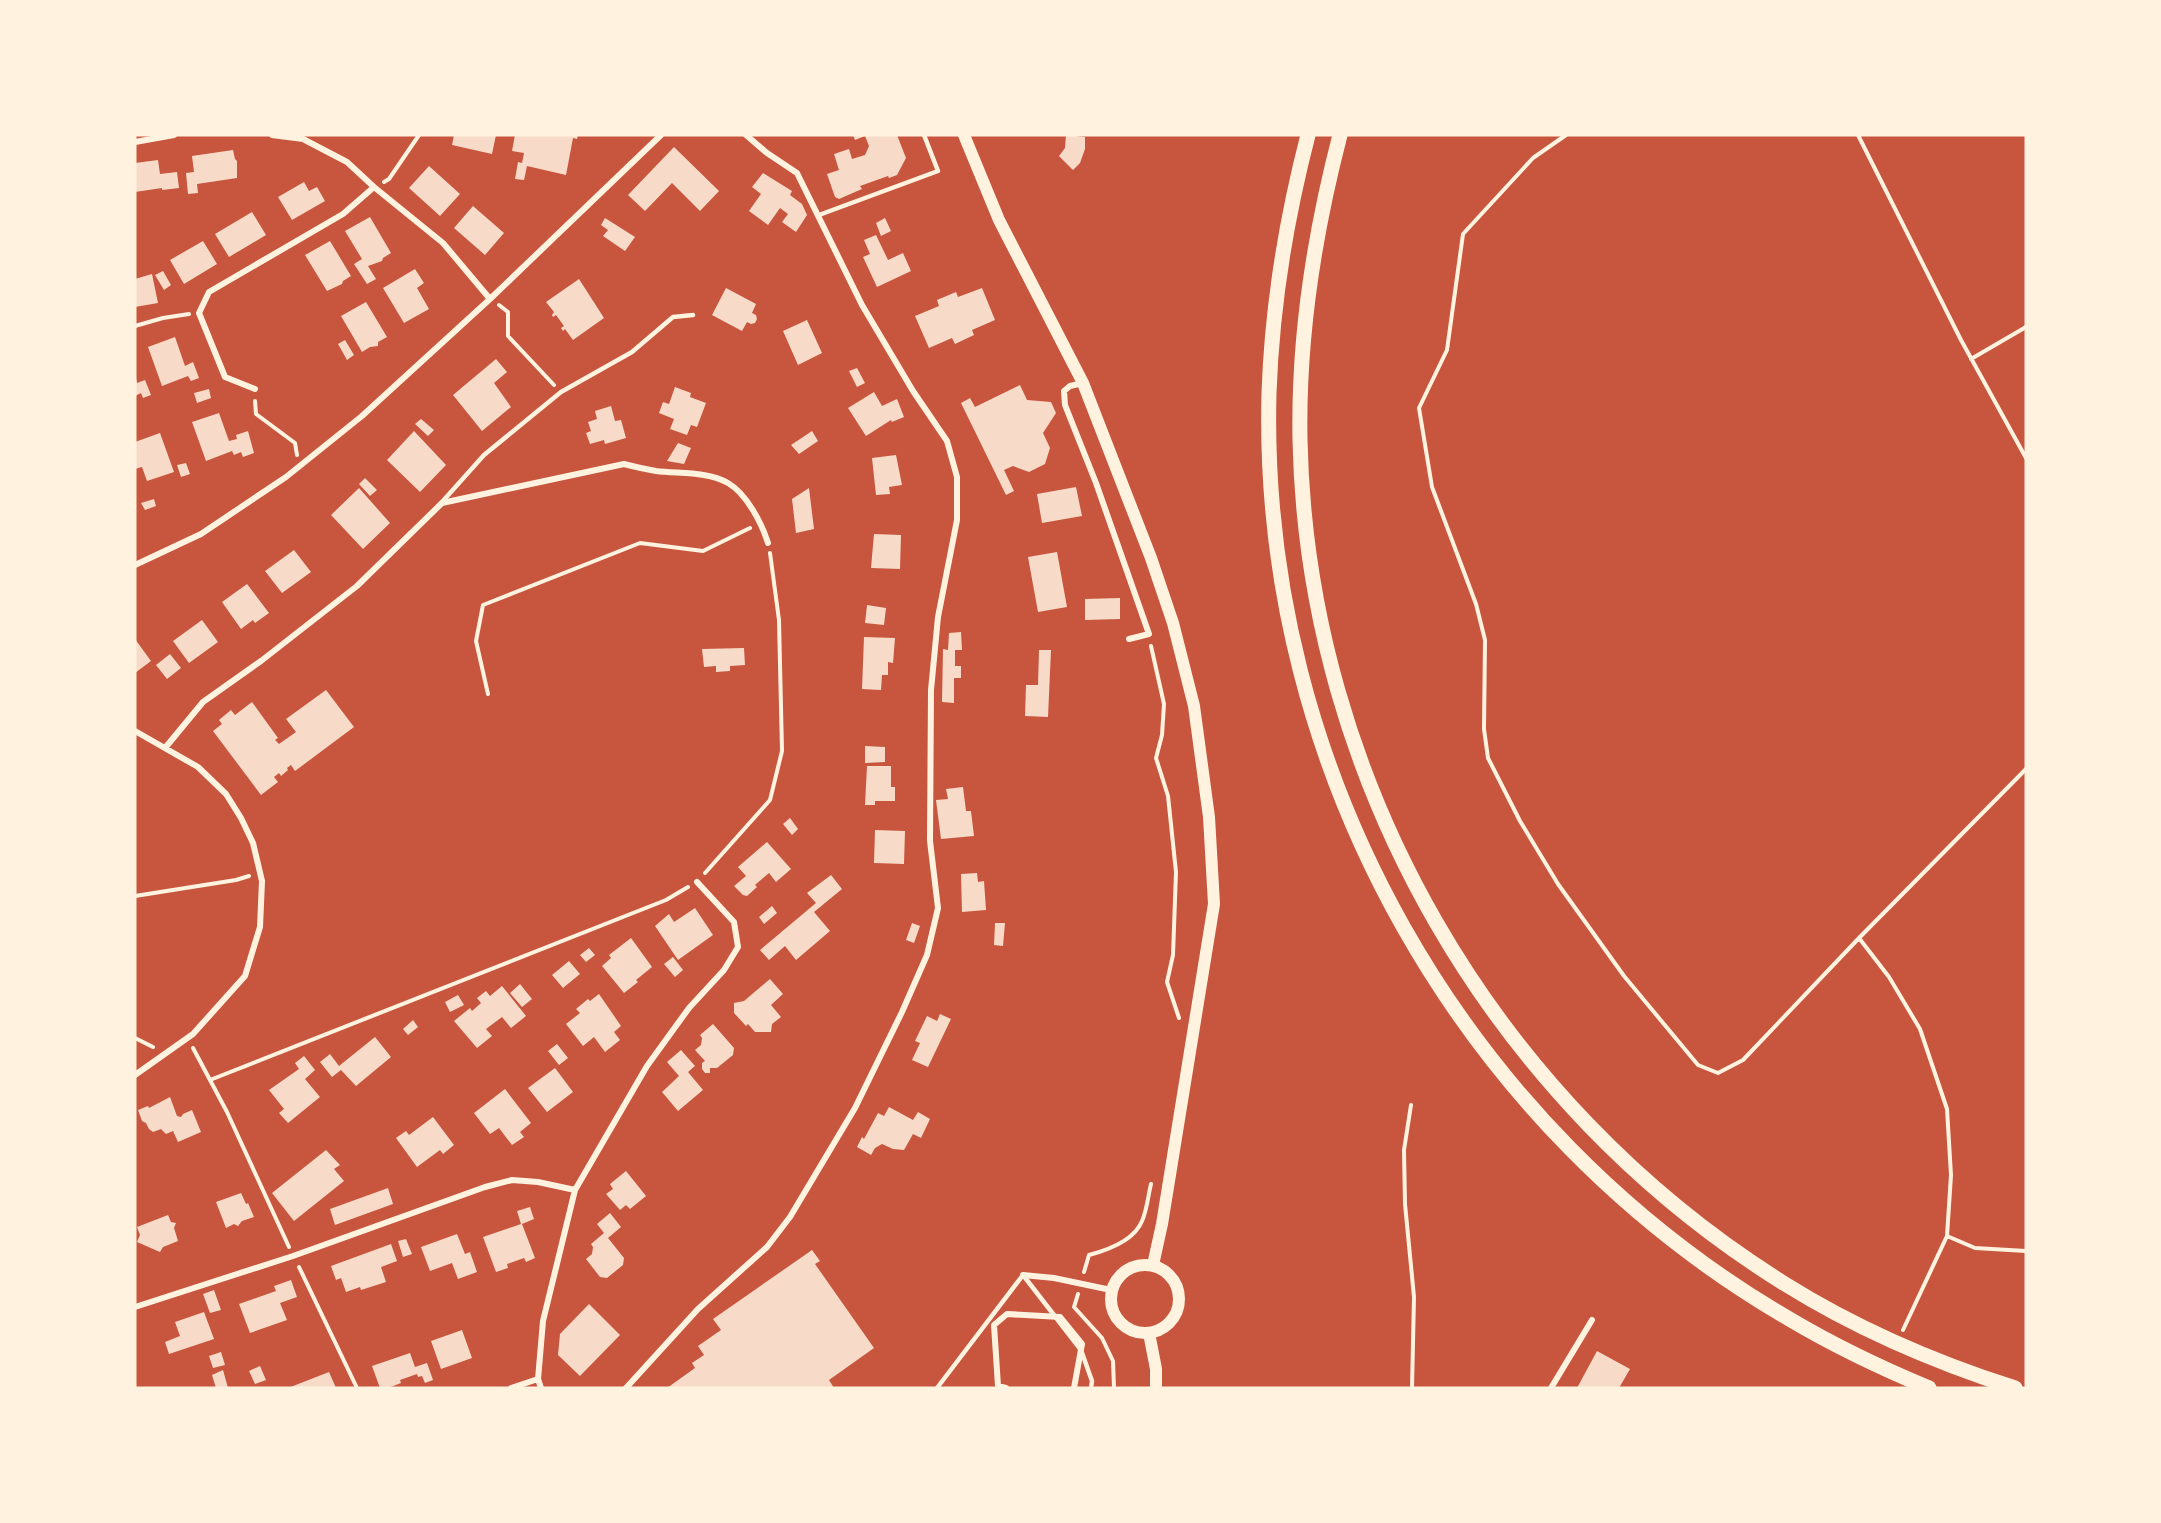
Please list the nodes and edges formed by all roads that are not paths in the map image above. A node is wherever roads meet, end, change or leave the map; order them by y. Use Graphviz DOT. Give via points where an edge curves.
graph roads {
  1 [pos="174,135"];
  2 [pos="272,135"];
  3 [pos="661,135"];
  4 [pos="746,135"];
  5 [pos="924,135"];
  6 [pos="964,135"];
  7 [pos="1308,135"];
  8 [pos="1340,135"];
  9 [pos="135,142"];
  10 [pos="374,187"];
  11 [pos="819,215"];
  12 [pos="490,299"];
  13 [pos="693,315"];
  14 [pos="1083,383"];
  15 [pos="255,389"];
  16 [pos="442,503"];
  17 [pos="768,543"];
  18 [pos="135,565"];
  19 [pos="1129,639"];
  20 [pos="135,731"];
  21 [pos="165,748"];
  22 [pos="697,882"];
  23 [pos="135,1075"];
  24 [pos="575,1190"];
  25 [pos="1153,1265"];
  26 [pos="1023,1275"];
  27 [pos="1111,1290"];
  28 [pos="135,1307"];
  29 [pos="1053,1317"];
  30 [pos="1592,1320"];
  31 [pos="1149,1333"];
  32 [pos="1081,1350"];
  33 [pos="538,1379"];
  34 [pos="511,1388"];
  35 [pos="541,1388"];
  36 [pos="626,1388"];
  37 [pos="937,1388"];
  38 [pos="1006,1388"];
  39 [pos="1074,1388"];
  40 [pos="1091,1388"];
  41 [pos="1156,1388"];
  42 [pos="1551,1388"];
  43 [pos="1929,1388"];
  44 [pos="2015,1388"];
  1 -- 9 [label="street"];
  2 -- 10 [label="street" via="303,139 347,162"];
  3 -- 12 [label="street"];
  4 -- 11 [label="street" via="796,173"];
  5 -- 11 [label="lane" via="938,171"];
  6 -- 14 [label="main road" via="999,220"];
  7 -- 43 [label="main road" via="1286,230 1272,339 1269,449 1278,559 1315,725 1333,779 1378,883 1405,933 1465,1025 1534,1110 1612,1188 1696,1258 1742,1290 1836,1345"];
  8 -- 44 [label="main road" via="1317,235 1304,327 1300,399 1303,498 1319,611 1334,678 1366,776 1412,880 1468,977 1521,1049 1571,1108 1651,1186 1785,1285 1883,1338"];
  10 -- 12 [label="street" via="443,243"];
  10 -- 15 [label="street" via="343,214 209,292 199,313 225,377"];
  11 -- 36 [label="street" via="862,305 947,441 957,477 957,520 938,617 931,690 930,841 938,908 927,955 902,1012 855,1108 790,1217 767,1247 698,1308"];
  12 -- 18 [label="street" via="299,468 201,534"];
  13 -- 16 [label="lane" via="673,317 632,352 561,392 484,455"];
  14 -- 19 [label="street" via="1064,391 1065,405 1149,634"];
  14 -- 25 [label="main road" via="1173,623 1194,705 1209,818 1214,904"];
  16 -- 17 [label="street" via="624,464 726,482 761,522"];
  16 -- 21 [label="street" via="357,586 203,702"];
  20 -- 21 [label="street"];
  21 -- 23 [label="street" via="198,767 225,794 241,818 253,843 262,881 260,927 245,976 187,1038"];
  22 -- 24 [label="street" via="734,922 738,947 647,1066"];
  24 -- 28 [label="street" via="512,1180 485,1187"];
  24 -- 33 [label="street" via="543,1321"];
  25 -- 27 [label="main road" via="1135,1265 1124,1271"];
  25 -- 31 [label="main road" via="1175,1281 1179,1304 1169,1324"];
  26 -- 27 [label="street"];
  26 -- 29 [label="lane"];
  26 -- 37 [label="lane"];
  27 -- 31 [label="main road" via="1110,1301 1119,1321 1127,1328"];
  29 -- 32 [label="street" via="1060,1317 1082,1344"];
  29 -- 38 [label="street" via="1007,1314 994,1325 998,1386"];
  30 -- 42 [label="street"];
  31 -- 41 [label="main road"];
  32 -- 39 [label="street"];
  32 -- 40 [label="lane"];
  33 -- 34 [label="street"];
  33 -- 35 [label="street"];
}
